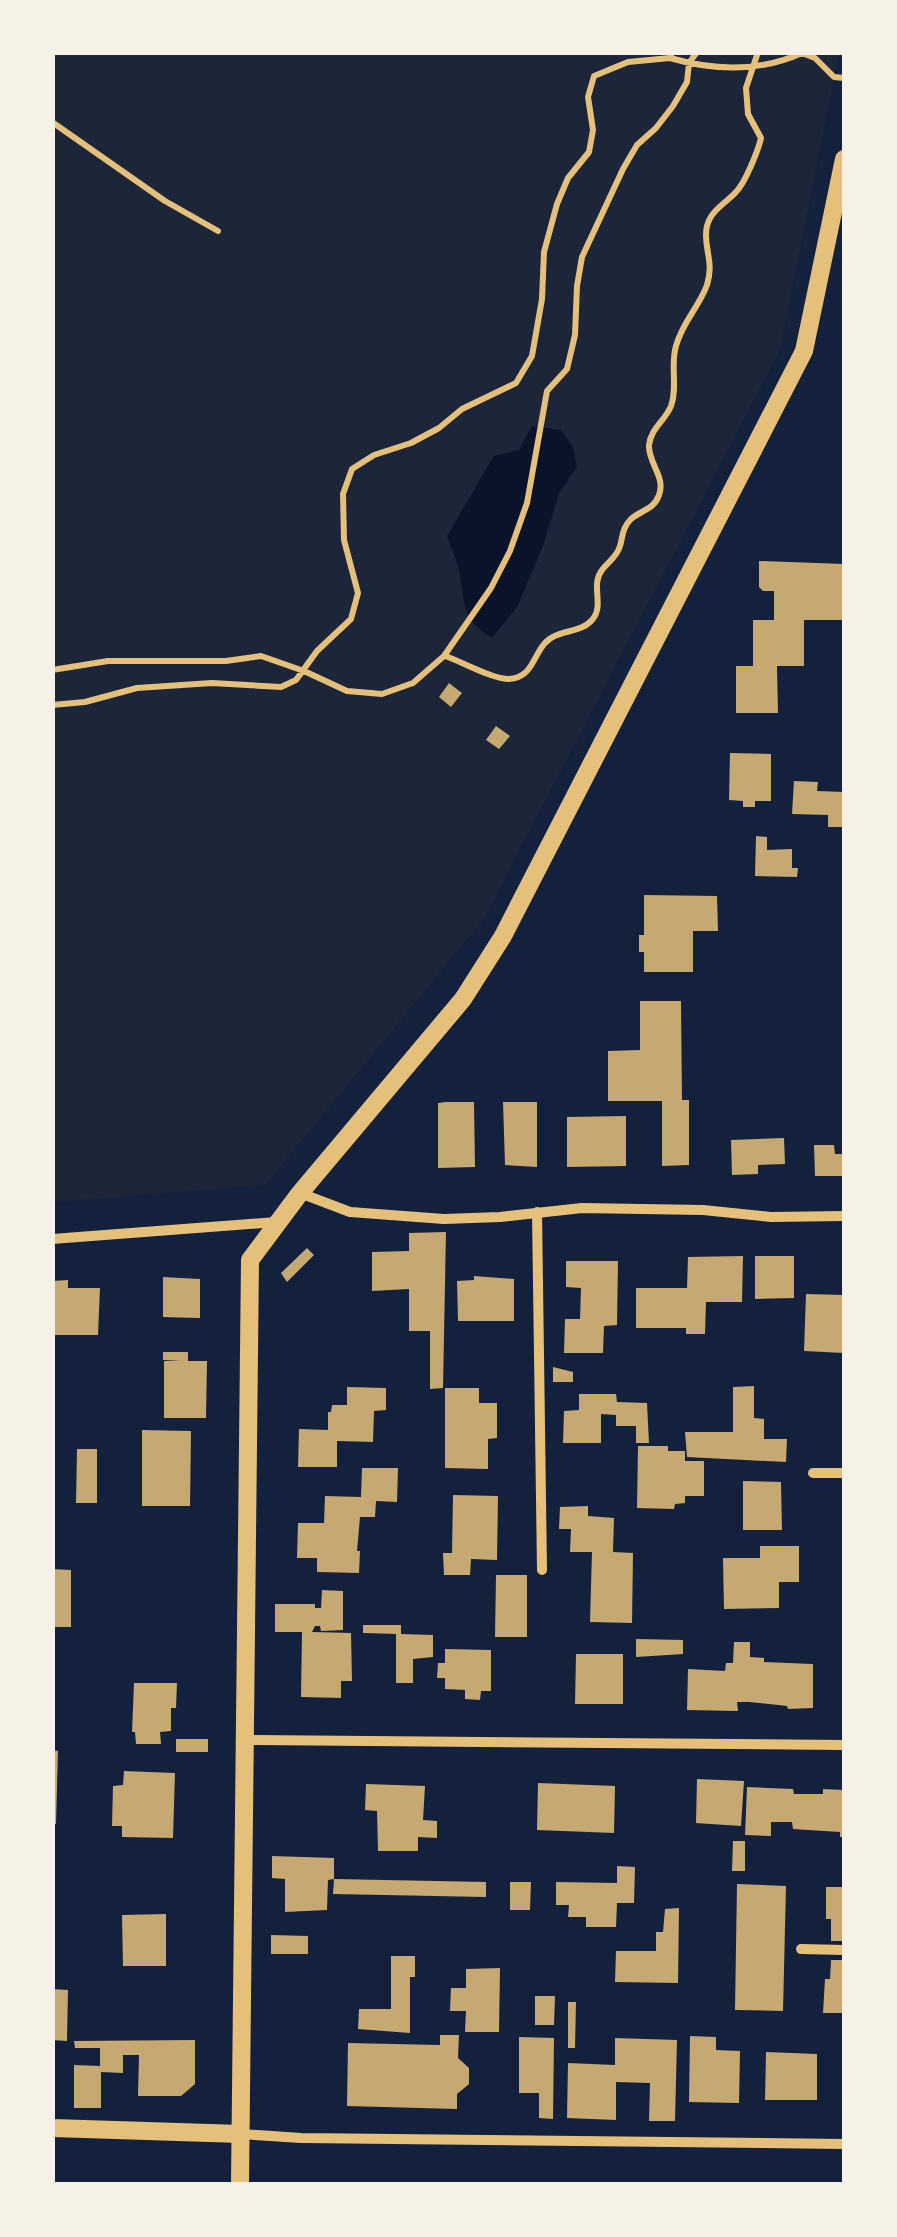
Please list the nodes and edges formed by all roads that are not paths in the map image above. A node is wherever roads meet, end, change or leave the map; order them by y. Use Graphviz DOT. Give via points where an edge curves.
graph roads {
  1 [pos="844,159"];
  2 [pos="300,1193"];
  3 [pos="538,1212"];
  4 [pos="844,1216"];
  5 [pos="278,1222"];
  6 [pos="52,1239"];
  7 [pos="844,1473"];
  8 [pos="812,1474"];
  9 [pos="542,1570"];
  10 [pos="244,1740"];
  11 [pos="844,1746"];
  12 [pos="801,1949"];
  13 [pos="844,1950"];
  14 [pos="52,2128"];
  15 [pos="241,2134"];
  16 [pos="844,2144"];
  17 [pos="240,2184"];
  1 -- 2 [label="street" via="804,352 503,936 463,999"];
  2 -- 3 [label="street" via="350,1212 444,1219"];
  2 -- 5 [label="street"];
  3 -- 4 [label="street"];
  3 -- 9 [label="street"];
  5 -- 6 [label="street"];
  5 -- 10 [label="street" via="250,1260"];
  7 -- 8 [label="street"];
  10 -- 11 [label="street"];
  10 -- 15 [label="street"];
  12 -- 13 [label="street"];
  14 -- 15 [label="street"];
  15 -- 16 [label="street"];
  15 -- 17 [label="street"];
}
